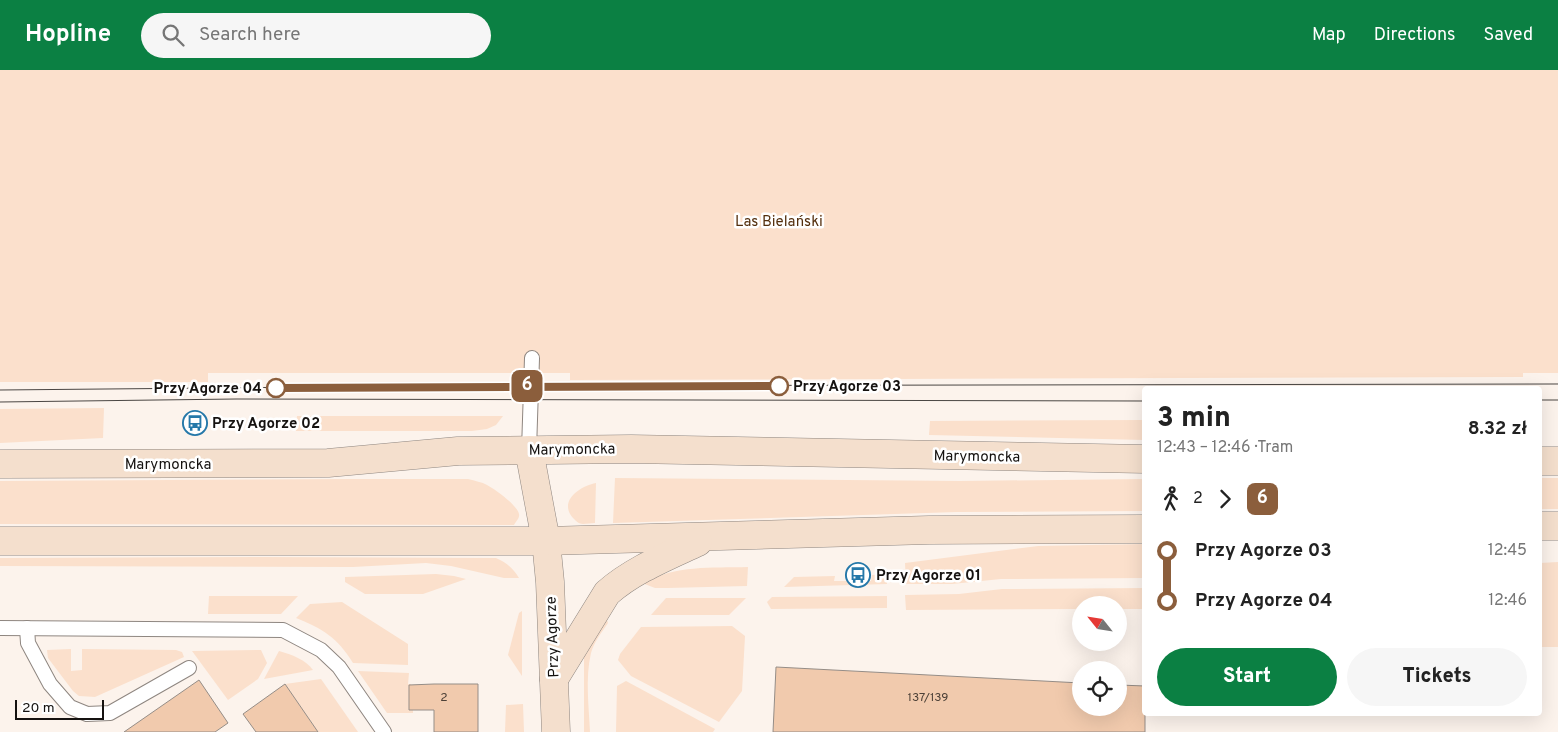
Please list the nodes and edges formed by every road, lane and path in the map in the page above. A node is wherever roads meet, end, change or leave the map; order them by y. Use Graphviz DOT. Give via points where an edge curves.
graph roads {
  1 [pos="532,358"];
  2 [pos="529,450"];
  3 [pos="1142,459"];
  4 [pos="1542,462"];
  5 [pos="1558,462"];
  6 [pos="0,464"];
  7 [pos="1542,526"];
  8 [pos="1558,526"];
  9 [pos="1142,529"];
  10 [pos="706,538"];
  11 [pos="0,541"];
  12 [pos="546,542"];
  13 [pos="0,628"];
  14 [pos="27,628"];
  15 [pos="189,668"];
  16 [pos="554,679"];
  17 [pos="384,732"];
  18 [pos="556,732"];
  1 -- 2 [label="lane"];
  2 -- 3 [label="main road, Marymoncka"];
  2 -- 6 [label="main road, Marymoncka" via="458,451 328,463"];
  2 -- 12 [label="main road, Przy Agorze"];
  4 -- 5 [label="main road"];
  7 -- 8 [label="main road"];
  9 -- 10 [label="main road" via="929,530"];
  10 -- 12 [label="main road"];
  10 -- 16 [label="main road" via="639,570 607,593"];
  11 -- 12 [label="main road"];
  12 -- 16 [label="main road, Przy Agorze"];
  13 -- 14 [label="lane"];
  14 -- 15 [label="lane" via="28,643 50,684 70,707 87,714 110,713"];
  14 -- 17 [label="lane" via="283,630 321,650 339,668"];
  16 -- 18 [label="main road, Przy Agorze"];
}
